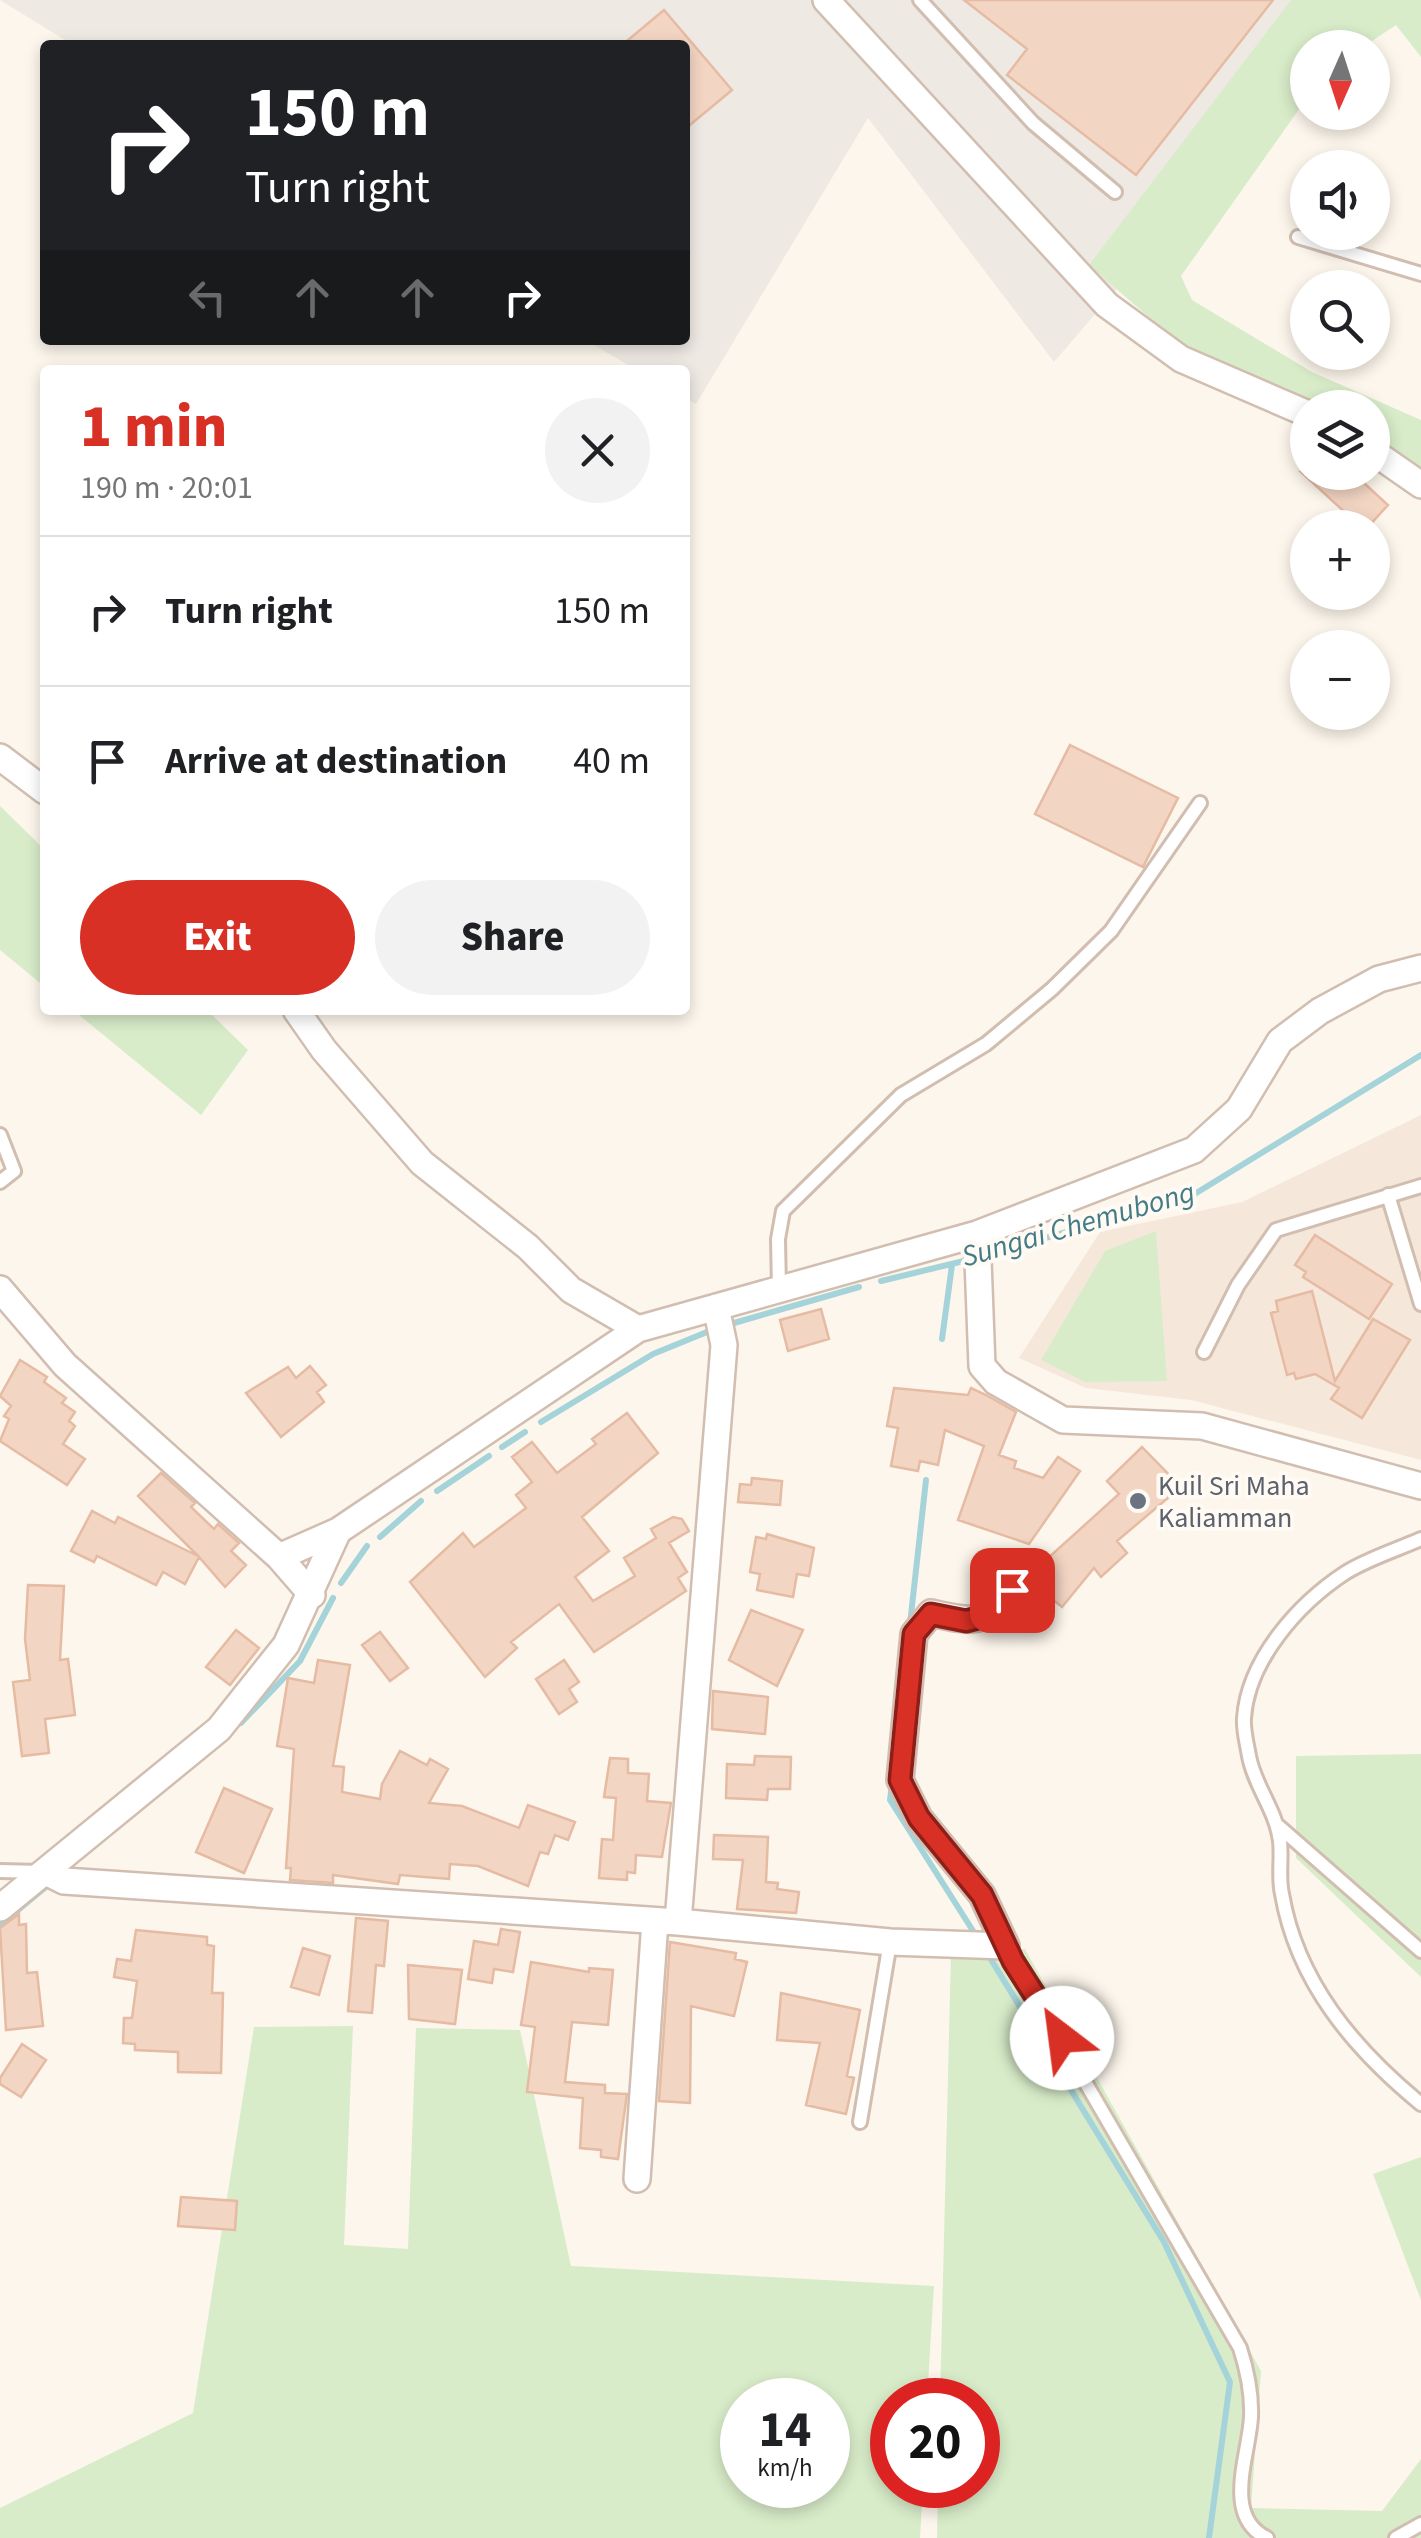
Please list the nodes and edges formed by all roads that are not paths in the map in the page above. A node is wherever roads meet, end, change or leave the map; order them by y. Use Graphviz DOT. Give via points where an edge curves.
graph roads {
  1 [pos="826,0"];
  2 [pos="920,0"];
  3 [pos="1115,192"];
  4 [pos="1341,250"];
  5 [pos="1421,274"];
  6 [pos="1290,406"];
  7 [pos="1390,463"];
  8 [pos="1421,485"];
  9 [pos="0,756"];
  10 [pos="40,786"];
  11 [pos="1200,803"];
  12 [pos="1421,968"];
  13 [pos="300,1015"];
  14 [pos="0,1134"];
  15 [pos="0,1182"];
  16 [pos="1421,1186"];
  17 [pos="1388,1194"];
  18 [pos="977,1237"];
  19 [pos="0,1289"];
  20 [pos="779,1289"];
  21 [pos="1421,1304"];
  22 [pos="716,1307"];
  23 [pos="638,1330"];
  24 [pos="1204,1352"];
  25 [pos="1421,1486"];
  26 [pos="338,1531"];
  27 [pos="1421,1539"];
  28 [pos="278,1556"];
  29 [pos="1012,1590"];
  30 [pos="312,1595"];
  31 [pos="1275,1823"];
  32 [pos="0,1871"];
  33 [pos="52,1875"];
  34 [pos="0,1908"];
  35 [pos="666,1921"];
  36 [pos="890,1942"];
  37 [pos="1006,1946"];
  38 [pos="1421,1951"];
  39 [pos="1421,2104"];
  40 [pos="860,2122"];
  41 [pos="637,2179"];
  42 [pos="1421,2524"];
  43 [pos="1267,2538"];
  44 [pos="1396,2538"];
  1 -- 6 [label="street" via="1107,305 1181,359"];
  2 -- 3 [label="lane" via="1033,124"];
  4 -- 5 [label="lane"];
  7 -- 8 [label="street"];
  9 -- 10 [label="street"];
  11 -- 20 [label="lane" via="1110,931 1064,977 986,1044 901,1094 783,1212"];
  12 -- 18 [label="street" via="1380,979 1280,1041 1239,1109 1194,1150"];
  13 -- 23 [label="street" via="422,1163 571,1290"];
  14 -- 15 [label="lane" via="14,1171"];
  16 -- 17 [label="lane"];
  17 -- 21 [label="lane"];
  17 -- 24 [label="lane" via="1276,1230"];
  18 -- 20 [label="street"];
  18 -- 25 [label="street" via="982,1366 996,1382 1064,1420 1202,1426"];
  19 -- 28 [label="street" via="65,1365"];
  20 -- 22 [label="street"];
  22 -- 23 [label="street"];
  22 -- 35 [label="street" via="724,1345"];
  23 -- 26 [label="street"];
  26 -- 28 [label="street"];
  26 -- 30 [label="street"];
  27 -- 31 [label="lane" via="1346,1572 1279,1635 1257,1668 1243,1719 1250,1762"];
  28 -- 30 [label="street"];
  29 -- 37 [label="street" via="994,1614 966,1621 931,1614 914,1634 900,1780 919,1818 982,1895"];
  30 -- 33 [label="street" via="286,1645 220,1729"];
  31 -- 38 [label="lane"];
  31 -- 39 [label="lane" via="1290,1936 1311,1982 1378,2066"];
  32 -- 33 [label="lane"];
  33 -- 34 [label="street"];
  33 -- 35 [label="street"];
  35 -- 36 [label="street"];
  35 -- 41 [label="street"];
  36 -- 37 [label="street"];
  36 -- 40 [label="lane"];
  37 -- 43 [label="lane" via="1240,2348 1251,2415 1242,2503 1256,2532"];
  42 -- 44 [label="lane"];
}
